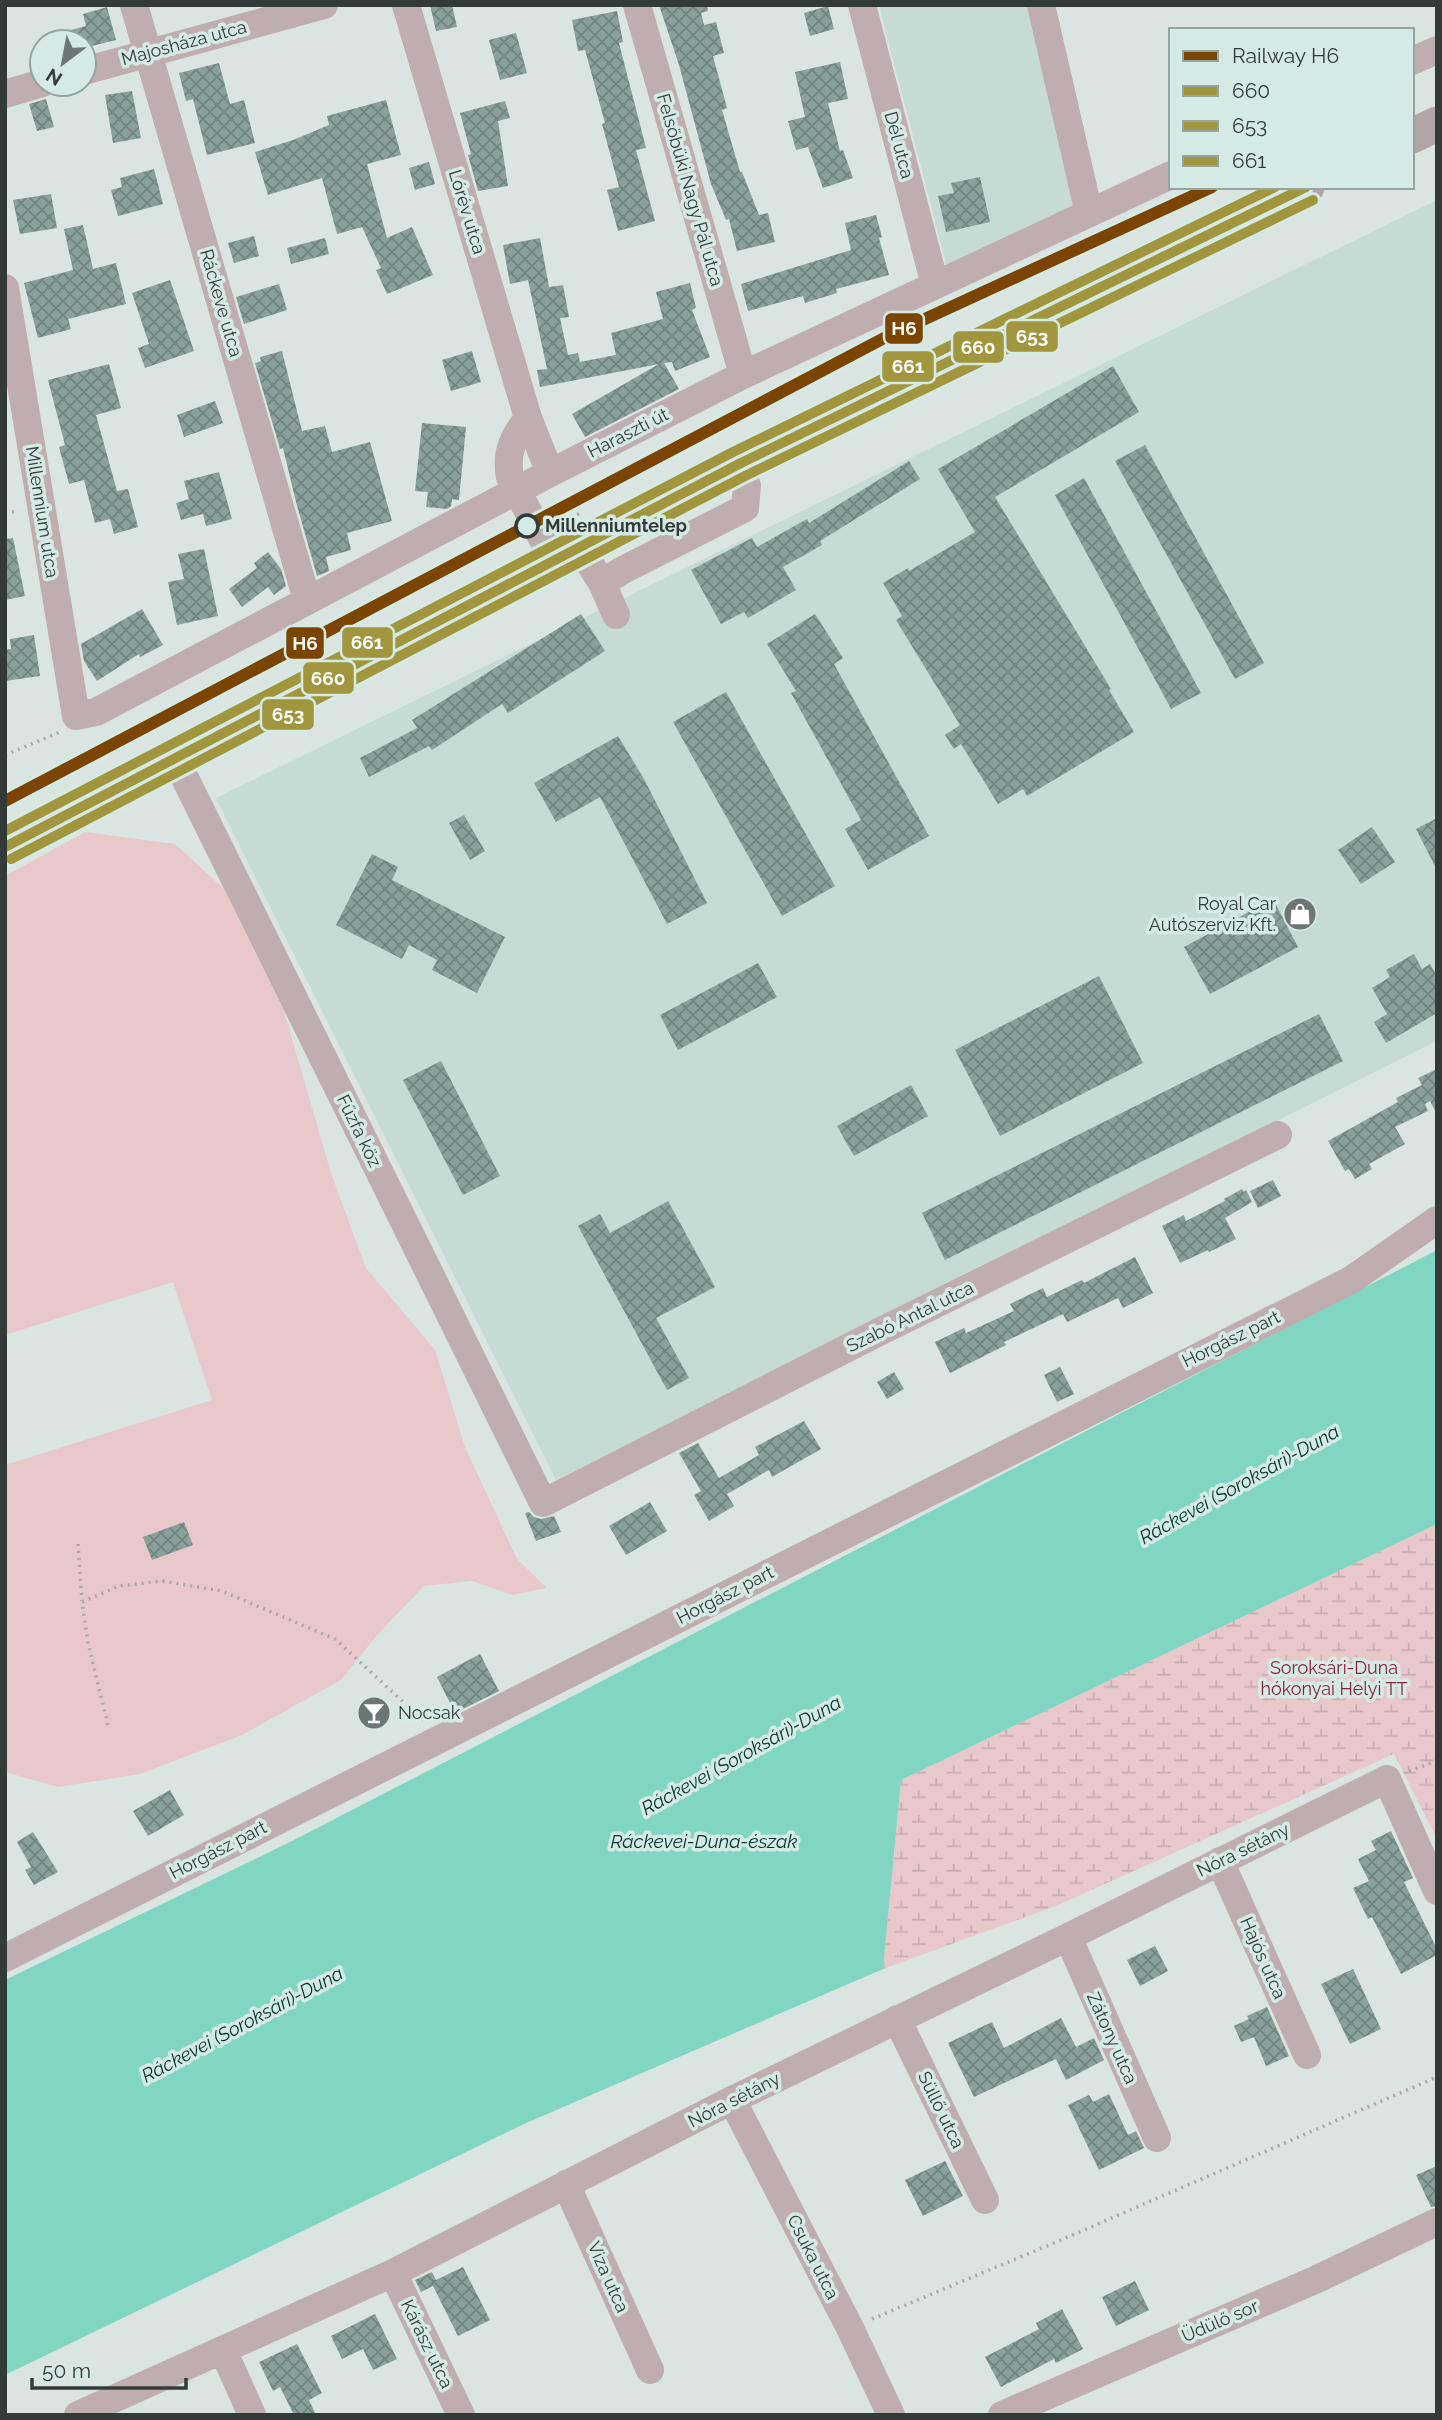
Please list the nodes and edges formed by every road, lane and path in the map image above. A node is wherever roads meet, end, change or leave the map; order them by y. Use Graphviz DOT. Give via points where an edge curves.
graph roads {
  1 [pos="134,5"];
  2 [pos="324,5"];
  3 [pos="406,5"];
  4 [pos="637,5"];
  5 [pos="862,5"];
  6 [pos="1041,5"];
  7 [pos="1437,50"];
  8 [pos="148,52"];
  9 [pos="1414,60"];
  10 [pos="98,67"];
  11 [pos="28,87"];
  12 [pos="5,94"];
  13 [pos="1437,124"];
  14 [pos="1414,135"];
  15 [pos="1169,176"];
  16 [pos="1303,189"];
  17 [pos="1089,213"];
  18 [pos="935,285"];
  19 [pos="5,288"];
  20 [pos="743,375"];
  21 [pos="528,418"];
  22 [pos="739,464"];
  23 [pos="550,473"];
  24 [pos="517,490"];
  25 [pos="566,553"];
  26 [pos="602,583"];
  27 [pos="307,600"];
  28 [pos="616,615"];
  29 [pos="86,714"];
  30 [pos="5,755"];
  31 [pos="175,758"];
  32 [pos="5,847"];
  33 [pos="1279,1135"];
  34 [pos="1437,1220"];
  35 [pos="543,1503"];
  36 [pos="78,1544"];
  37 [pos="82,1602"];
  38 [pos="425,1722"];
  39 [pos="108,1725"];
  40 [pos="1437,1761"];
  41 [pos="1387,1779"];
  42 [pos="1220,1861"];
  43 [pos="1437,1891"];
  44 [pos="1068,1937"];
  45 [pos="5,1958"];
  46 [pos="897,2019"];
  47 [pos="1307,2055"];
  48 [pos="1437,2077"];
  49 [pos="733,2100"];
  50 [pos="1157,2138"];
  51 [pos="566,2184"];
  52 [pos="985,2200"];
  53 [pos="1437,2222"];
  54 [pos="393,2273"];
  55 [pos="850,2328"];
  56 [pos="223,2350"];
  57 [pos="650,2370"];
  58 [pos="78,2415"];
  59 [pos="252,2415"];
  60 [pos="461,2415"];
  61 [pos="891,2415"];
  62 [pos="1002,2415"];
  1 -- 8 [label="street, Ráckeve utca"];
  2 -- 8 [label="street, Majosháza utca"];
  3 -- 21 [label="street, Lórév utca"];
  4 -- 20 [label="street, Felsőbüki Nagy Pál utca"];
  5 -- 18 [label="street, Dél utca"];
  6 -- 17 [label="street"];
  7 -- 9 [label="street"];
  8 -- 10 [label="street, Majosháza utca"];
  8 -- 27 [label="street, Ráckeve utca"];
  11 -- 12 [label="street"];
  13 -- 14 [label="main road"];
  15 -- 17 [label="street, Haraszti út"];
  16 -- 22 [label="main road"];
  17 -- 18 [label="street, Haraszti út"];
  18 -- 20 [label="street, Haraszti út"];
  19 -- 29 [label="street, Millennium utca"];
  20 -- 23 [label="street, Haraszti út"];
  21 -- 23 [label="street, Lórév utca"];
  21 -- 24 [label="street" via="509,452 508,465"];
  22 -- 25 [label="main road"];
  22 -- 26 [label="street" via="747,486 745,508"];
  23 -- 24 [label="street, Haraszti út"];
  24 -- 25 [label="street"];
  24 -- 27 [label="street, Haraszti út"];
  25 -- 26 [label="street"];
  25 -- 31 [label="main road"];
  26 -- 28 [label="street"];
  27 -- 29 [label="street, Haraszti út"];
  29 -- 30 [label="path" via="64,730"];
  31 -- 32 [label="main road"];
  31 -- 35 [label="street, Fűzfa köz"];
  33 -- 35 [label="street, Szabó Antal utca"];
  34 -- 45 [label="street, Horgász part" via="1351,1280"];
  36 -- 37 [label="path"];
  37 -- 38 [label="path" via="119,1587 162,1581 222,1591 335,1639"];
  37 -- 39 [label="path"];
  40 -- 41 [label="path"];
  41 -- 42 [label="street, Nóra sétány"];
  41 -- 43 [label="street"];
  42 -- 44 [label="street, Nóra sétány"];
  42 -- 47 [label="street, Hajós utca"];
  44 -- 46 [label="street, Nóra sétány"];
  44 -- 50 [label="street, Zátony utca"];
  46 -- 49 [label="street, Nóra sétány"];
  46 -- 52 [label="street, Süllő utca"];
  48 -- 55 [label="path"];
  49 -- 51 [label="street, Nóra sétány"];
  49 -- 55 [label="street, Csuka utca"];
  51 -- 54 [label="street, Nóra sétány"];
  51 -- 57 [label="street, Viza utca"];
  53 -- 62 [label="street, Üdülő sor" via="1315,2280"];
  54 -- 56 [label="street, Nóra sétány"];
  54 -- 60 [label="street, Kárász utca"];
  55 -- 61 [label="street, Csuka utca"];
  56 -- 58 [label="street, Nóra sétány"];
  56 -- 59 [label="street"];
}
